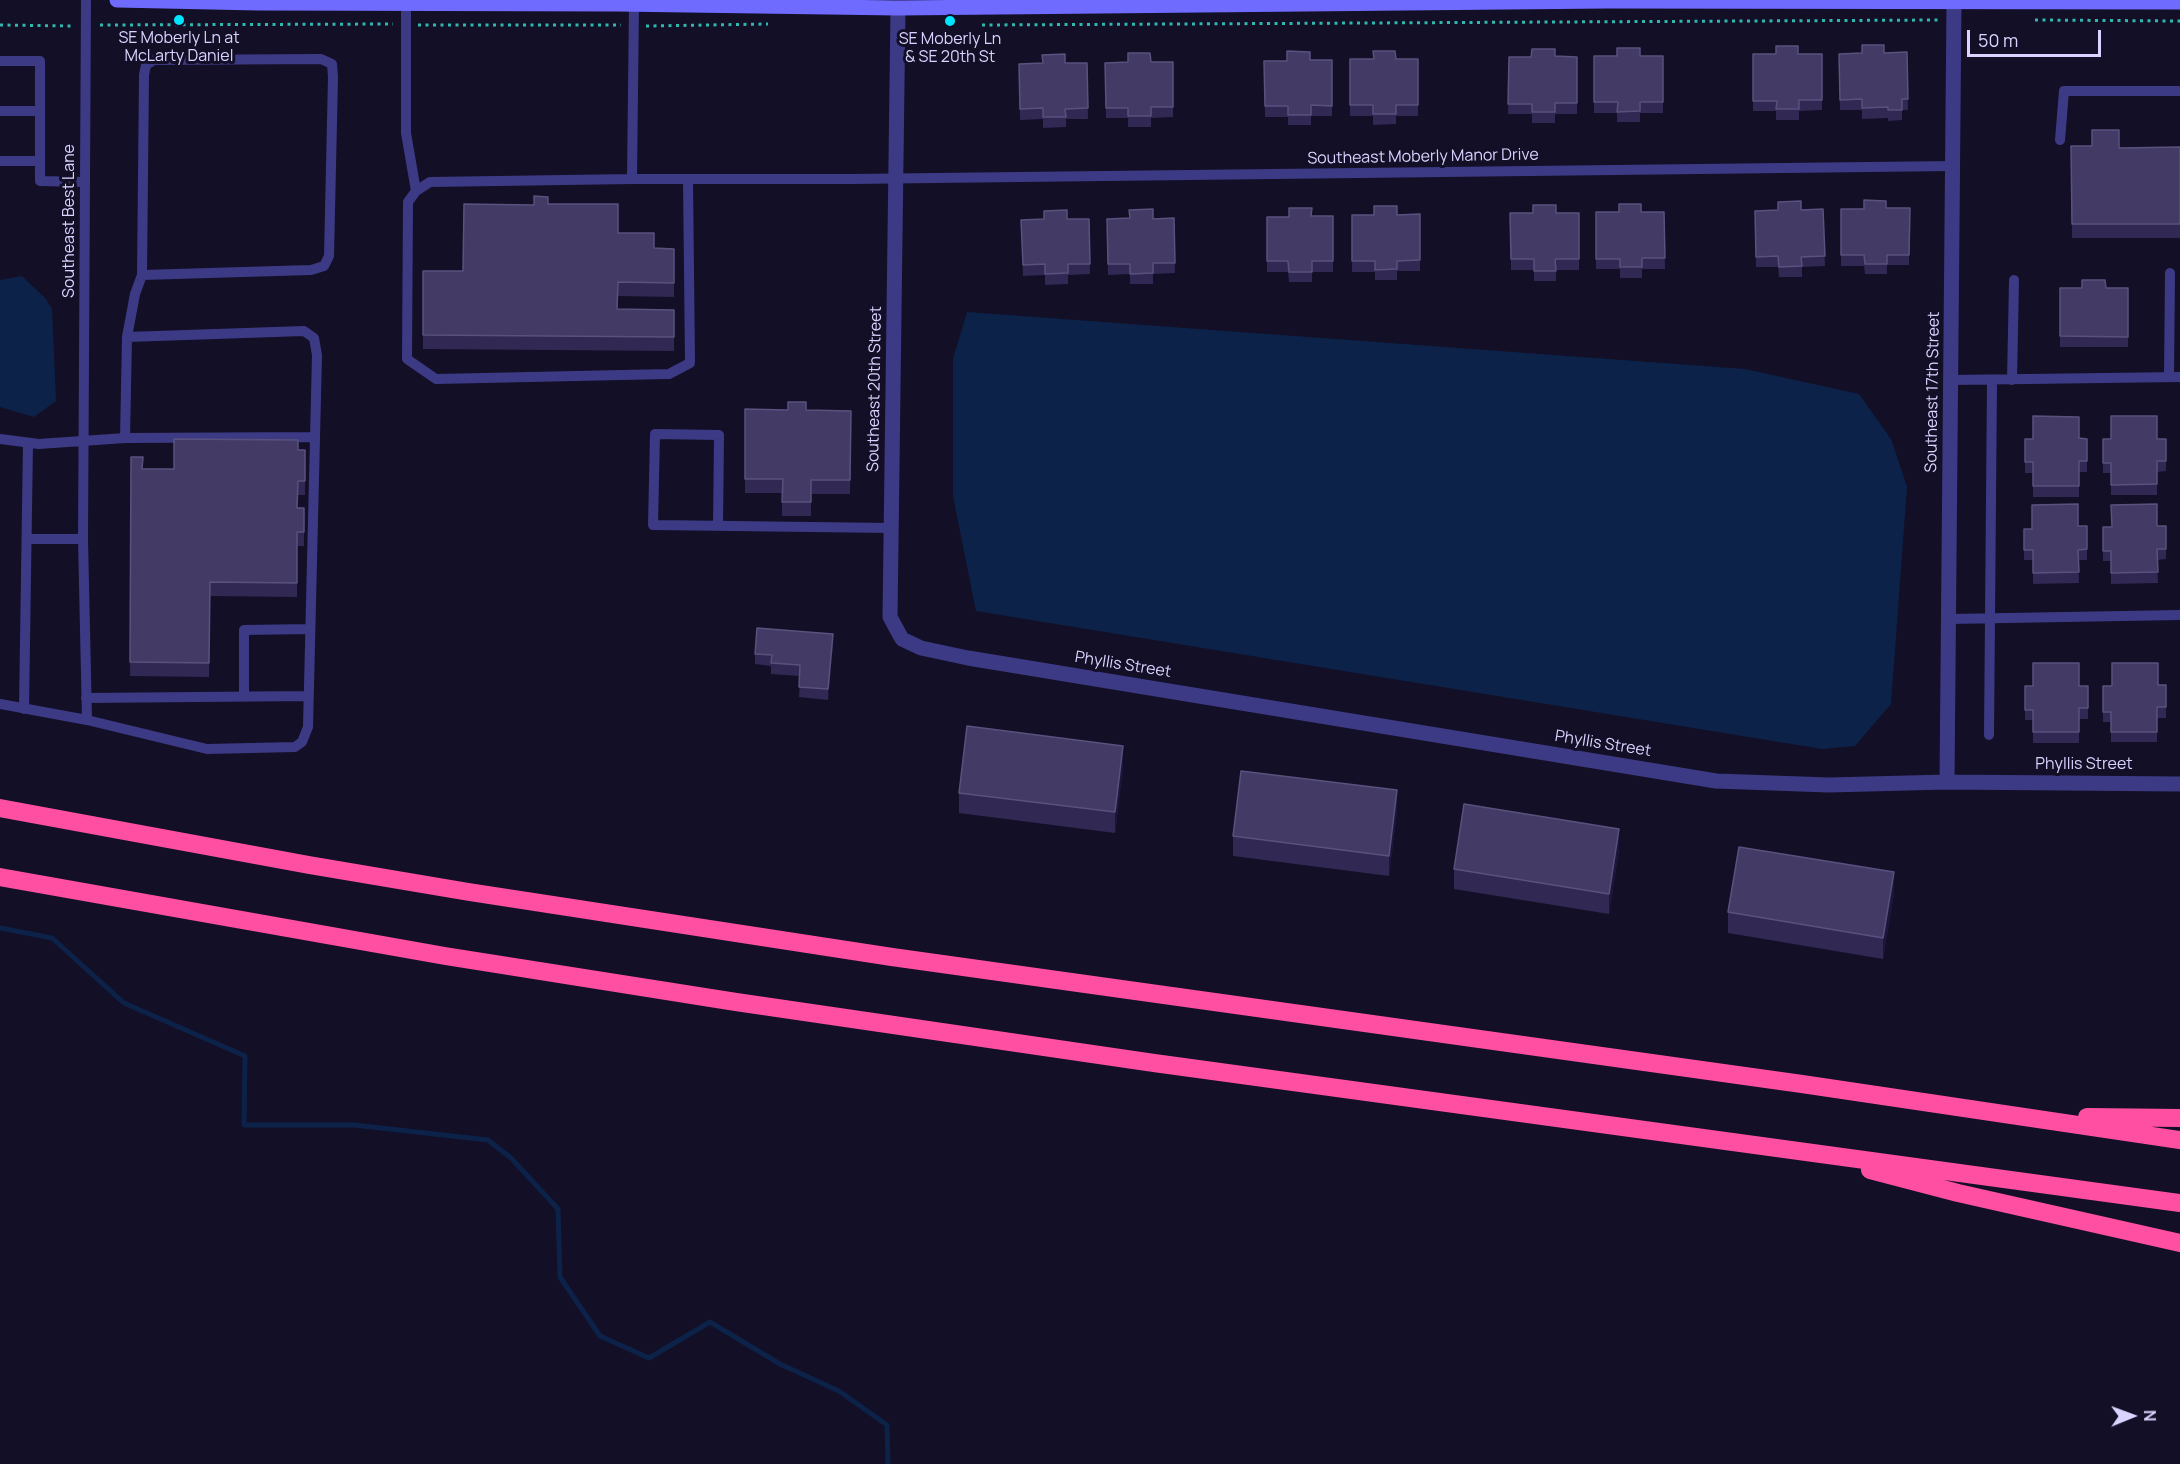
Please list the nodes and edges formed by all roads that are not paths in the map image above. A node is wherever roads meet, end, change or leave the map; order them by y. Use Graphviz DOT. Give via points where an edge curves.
graph roads {
  1 [pos="86,0"];
  2 [pos="117,0"];
  3 [pos="1608,0"];
  4 [pos="1554,1"];
  5 [pos="2098,1"];
  6 [pos="258,2"];
  7 [pos="617,2"];
  8 [pos="1954,2"];
  9 [pos="2180,2"];
  10 [pos="406,3"];
  11 [pos="644,3"];
  12 [pos="898,8"];
  13 [pos="0,60"];
  14 [pos="2180,92"];
  15 [pos="0,111"];
  16 [pos="40,111"];
  17 [pos="2060,140"];
  18 [pos="0,161"];
  19 [pos="40,161"];
  20 [pos="1953,166"];
  21 [pos="895,178"];
  22 [pos="632,179"];
  23 [pos="688,179"];
  24 [pos="86,182"];
  25 [pos="416,191"];
  26 [pos="2170,273"];
  27 [pos="142,276"];
  28 [pos="2014,280"];
  29 [pos="127,337"];
  30 [pos="2174,377"];
  31 [pos="1951,380"];
  32 [pos="2012,380"];
  33 [pos="1992,381"];
  34 [pos="315,437"];
  35 [pos="0,438"];
  36 [pos="125,438"];
  37 [pos="84,442"];
  38 [pos="28,443"];
  39 [pos="718,525"];
  40 [pos="891,528"];
  41 [pos="27,538"];
  42 [pos="83,538"];
  43 [pos="2180,615"];
  44 [pos="1991,618"];
  45 [pos="1949,619"];
  46 [pos="310,629"];
  47 [pos="1026,667"];
  48 [pos="308,696"];
  49 [pos="244,697"];
  50 [pos="86,698"];
  51 [pos="0,704"];
  52 [pos="24,709"];
  53 [pos="87,720"];
  54 [pos="1989,735"];
  55 [pos="1947,782"];
  56 [pos="2180,784"];
  57 [pos="0,808"];
  58 [pos="0,877"];
  59 [pos="2022,1116"];
  60 [pos="2180,1118"];
  61 [pos="2180,1140"];
  62 [pos="1787,1149"];
  63 [pos="2180,1203"];
  64 [pos="2180,1243"];
  1 -- 24 [label="lane, Southeast Best Lane"];
  2 -- 6 [label="street"];
  3 -- 4 [label="street"];
  3 -- 8 [label="street"];
  4 -- 12 [label="street"];
  5 -- 8 [label="street"];
  5 -- 9 [label="street"];
  6 -- 10 [label="street"];
  7 -- 10 [label="street"];
  7 -- 11 [label="street"];
  8 -- 20 [label="street, Southeast 17th Street"];
  10 -- 25 [label="lane" via="406,133"];
  11 -- 12 [label="street"];
  11 -- 22 [label="lane"];
  12 -- 21 [label="street, Southeast 20th Street"];
  13 -- 16 [label="lane" via="40,61"];
  14 -- 17 [label="lane" via="2064,91"];
  15 -- 16 [label="lane"];
  16 -- 19 [label="lane"];
  18 -- 19 [label="lane"];
  19 -- 24 [label="lane" via="40,181"];
  20 -- 21 [label="lane, Southeast Moberly Manor Drive"];
  20 -- 31 [label="street, Southeast 17th Street"];
  21 -- 23 [label="lane, Southeast Moberly Manor Drive"];
  21 -- 40 [label="street, Southeast 20th Street"];
  22 -- 23 [label="lane, Southeast Moberly Manor Drive"];
  22 -- 25 [label="lane, Southeast Moberly Manor Drive" via="429,182"];
  23 -- 25 [label="lane" via="690,363 669,374 436,379 407,359 408,202"];
  24 -- 37 [label="lane, Southeast Best Lane"];
  26 -- 30 [label="lane"];
  27 -- 27 [label="lane" via="146,65 154,60 321,60 332,64 329,256 324,266 311,270"];
  27 -- 29 [label="lane"];
  28 -- 32 [label="lane"];
  29 -- 34 [label="lane" via="304,331 314,338 317,355"];
  29 -- 36 [label="lane"];
  30 -- 32 [label="lane"];
  31 -- 33 [label="lane"];
  31 -- 45 [label="street, Southeast 17th Street"];
  32 -- 33 [label="lane"];
  33 -- 44 [label="lane"];
  34 -- 36 [label="lane"];
  34 -- 46 [label="lane"];
  35 -- 38 [label="lane"];
  36 -- 37 [label="lane"];
  37 -- 38 [label="lane"];
  37 -- 42 [label="lane, Southeast Best Lane"];
  38 -- 41 [label="lane"];
  39 -- 39 [label="lane" via="654,525 655,434 719,435"];
  39 -- 40 [label="lane"];
  40 -- 47 [label="street, Southeast 20th Street" via="890,616 902,639 921,648"];
  41 -- 42 [label="lane"];
  41 -- 52 [label="lane"];
  42 -- 50 [label="lane, Southeast Best Lane"];
  43 -- 44 [label="lane"];
  44 -- 45 [label="lane"];
  44 -- 54 [label="lane"];
  45 -- 55 [label="street, Southeast 17th Street"];
  46 -- 48 [label="lane"];
  46 -- 49 [label="lane" via="244,630"];
  47 -- 55 [label="street, Phyllis Street" via="1716,781 1829,785"];
  48 -- 49 [label="lane"];
  48 -- 53 [label="lane" via="308,727 296,747 207,749"];
  49 -- 50 [label="lane"];
  50 -- 53 [label="lane, Southeast Best Lane"];
  51 -- 52 [label="lane"];
  52 -- 53 [label="lane"];
  55 -- 56 [label="street, Phyllis Street"];
  57 -- 59 [label="highway" via="423,885 891,957"];
  58 -- 62 [label="highway" via="433,954 747,1004"];
  59 -- 60 [label="highway"];
  59 -- 61 [label="highway"];
  62 -- 63 [label="highway"];
  62 -- 64 [label="highway" via="1958,1193"];
}
